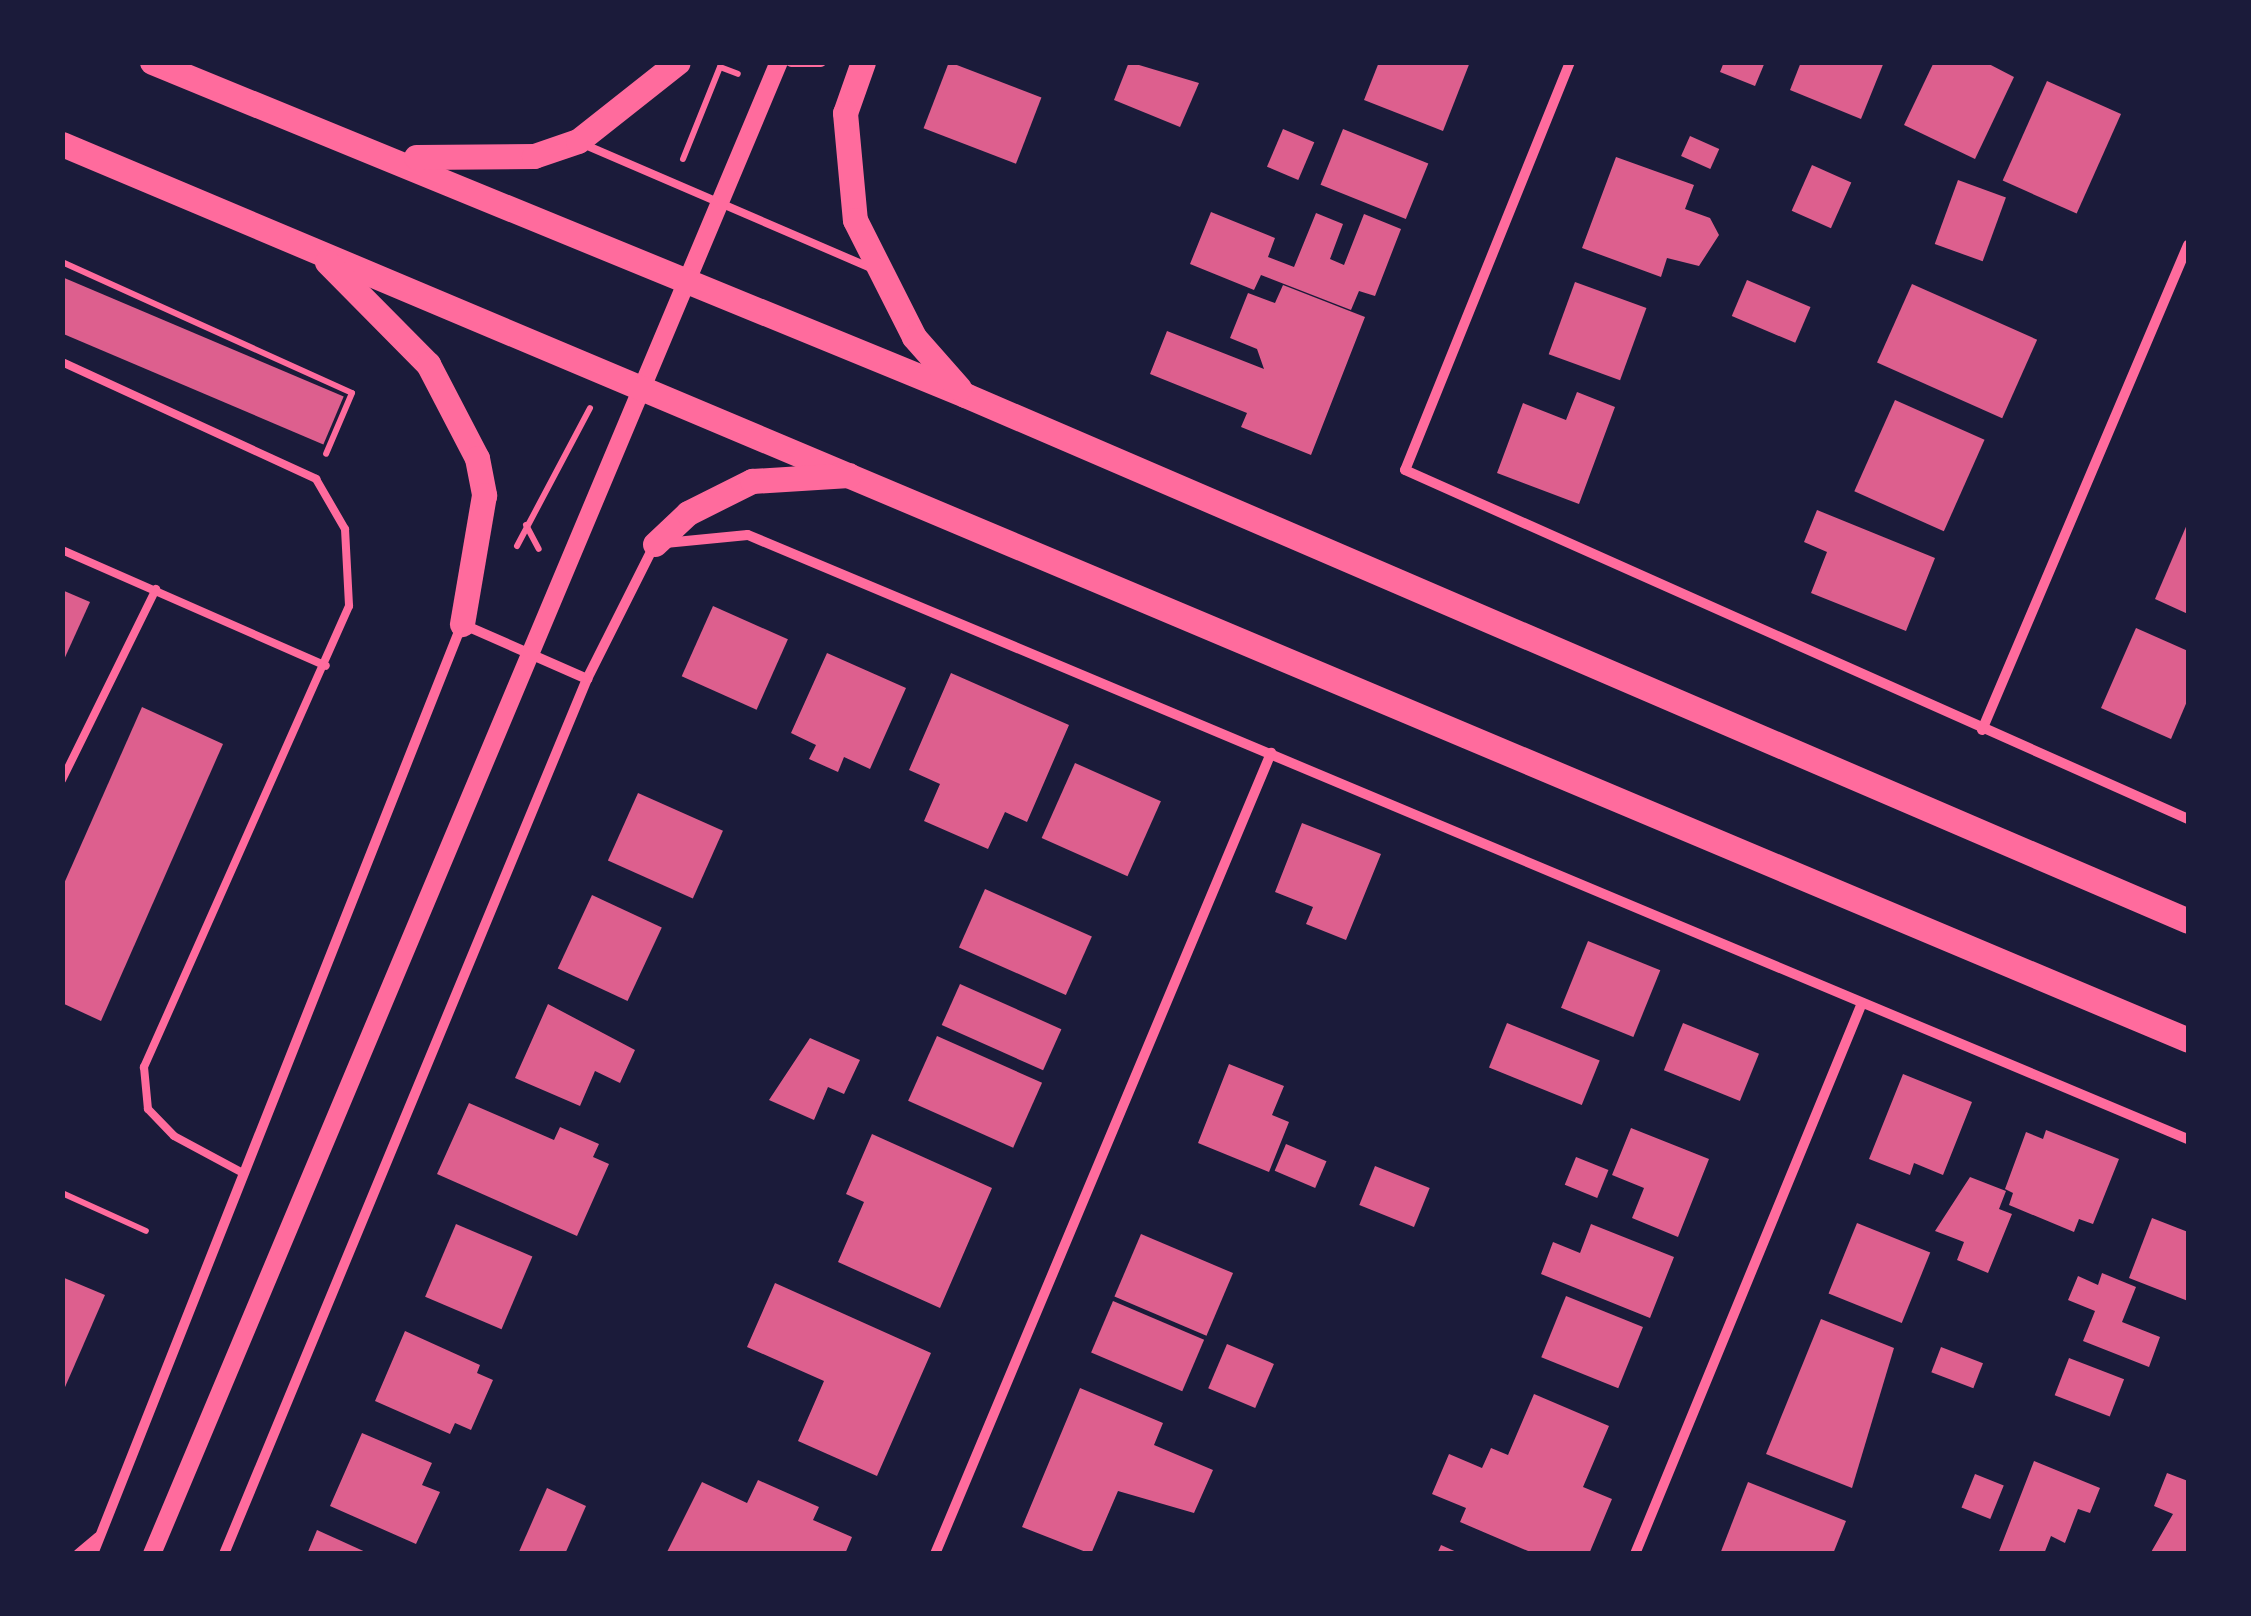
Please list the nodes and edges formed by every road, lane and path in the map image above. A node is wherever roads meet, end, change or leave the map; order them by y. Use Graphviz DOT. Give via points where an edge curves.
graph roads {
  1 [pos="152,62"];
  2 [pos="678,62"];
  3 [pos="779,62"];
  4 [pos="791,62"];
  5 [pos="821,62"];
  6 [pos="863,62"];
  7 [pos="1570,62"];
  8 [pos="734,90"];
  9 [pos="578,142"];
  10 [pos="62,144"];
  11 [pos="396,156"];
  12 [pos="679,169"];
  13 [pos="2188,245"];
  14 [pos="316,252"];
  15 [pos="62,262"];
  16 [pos="878,270"];
  17 [pos="62,362"];
  18 [pos="965,395"];
  19 [pos="572,428"];
  20 [pos="857,474"];
  21 [pos="316,479"];
  22 [pos="521,516"];
  23 [pos="655,544"];
  24 [pos="62,550"];
  25 [pos="510,562"];
  26 [pos="534,562"];
  27 [pos="156,589"];
  28 [pos="462,624"];
  29 [pos="326,666"];
  30 [pos="586,678"];
  31 [pos="1982,730"];
  32 [pos="1271,752"];
  33 [pos="62,780"];
  34 [pos="2188,819"];
  35 [pos="2188,921"];
  36 [pos="1862,1003"];
  37 [pos="2188,1040"];
  38 [pos="2188,1138"];
  39 [pos="239,1171"];
  40 [pos="62,1193"];
  41 [pos="146,1231"];
  42 [pos="99,1537"];
  43 [pos="78,1554"];
  44 [pos="93,1554"];
  45 [pos="152,1554"];
  46 [pos="224,1554"];
  47 [pos="934,1554"];
  48 [pos="1635,1554"];
  1 -- 11 [label="main road"];
  2 -- 9 [label="main road"];
  3 -- 45 [label="street"];
  4 -- 5 [label="street"];
  6 -- 16 [label="main road" via="845,112 844,166"];
  7 -- 31 [label="street" via="1405,470"];
  8 -- 12 [label="path" via="741,75 720,67"];
  9 -- 11 [label="main road" via="534,156"];
  9 -- 16 [label="lane"];
  10 -- 14 [label="main road"];
  11 -- 18 [label="main road"];
  13 -- 31 [label="street"];
  14 -- 20 [label="main road"];
  14 -- 28 [label="main road" via="428,364 458,410 484,495"];
  15 -- 21 [label="path" via="352,393"];
  16 -- 18 [label="main road" via="914,337"];
  17 -- 21 [label="lane"];
  18 -- 35 [label="main road"];
  19 -- 25 [label="path"];
  20 -- 23 [label="main road" via="752,480 688,513"];
  20 -- 37 [label="main road" via="1556,779"];
  21 -- 29 [label="lane" via="345,529 350,606"];
  22 -- 26 [label="path" via="540,550"];
  23 -- 30 [label="street"];
  23 -- 32 [label="street" via="748,535"];
  24 -- 27 [label="lane"];
  27 -- 29 [label="lane"];
  27 -- 33 [label="lane"];
  28 -- 30 [label="street"];
  28 -- 39 [label="street"];
  29 -- 39 [label="lane" via="144,1067 148,1109 174,1136"];
  30 -- 46 [label="street"];
  31 -- 34 [label="street"];
  32 -- 36 [label="street"];
  32 -- 47 [label="street"];
  36 -- 38 [label="street"];
  36 -- 48 [label="street"];
  39 -- 42 [label="street"];
  40 -- 41 [label="path"];
  42 -- 43 [label="street"];
  42 -- 44 [label="street"];
}
